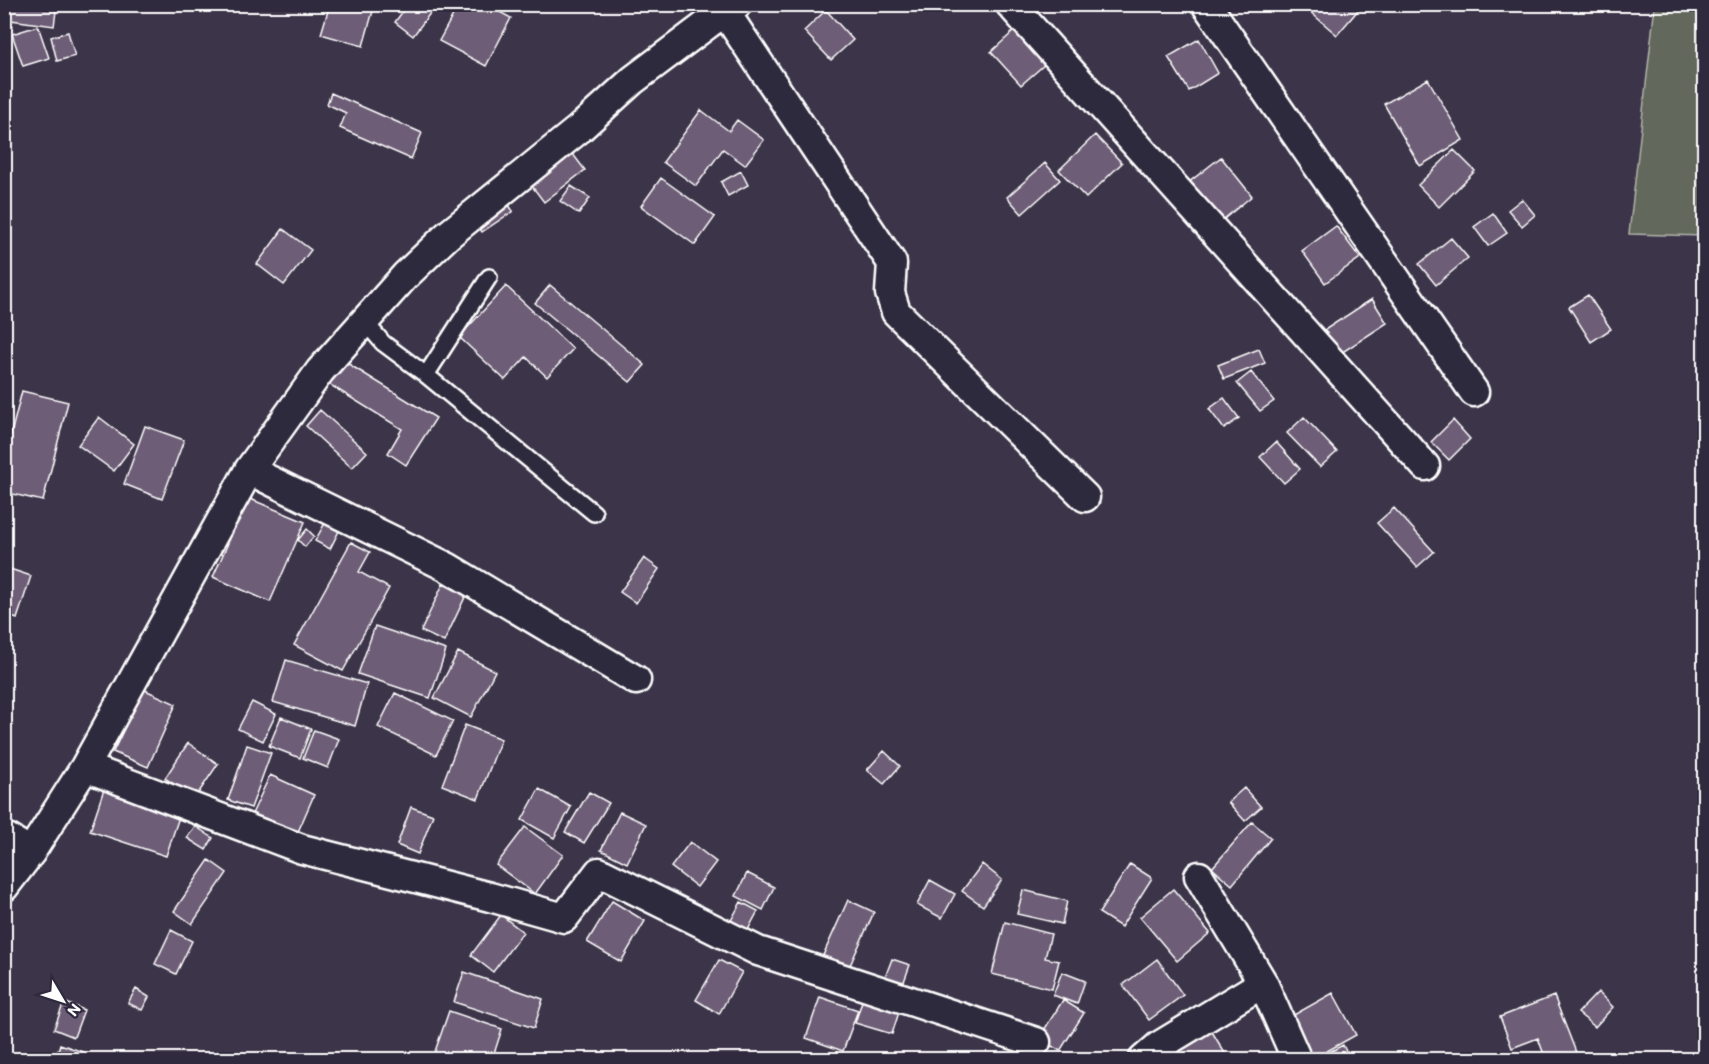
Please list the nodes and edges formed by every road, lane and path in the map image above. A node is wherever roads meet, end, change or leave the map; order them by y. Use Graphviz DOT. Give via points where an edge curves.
graph roads {
  1 [pos="1010,4"];
  2 [pos="1206,4"];
  3 [pos="731,8"];
  4 [pos="489,277"];
  5 [pos="365,322"];
  6 [pos="426,375"];
  7 [pos="1474,392"];
  8 [pos="1425,466"];
  9 [pos="249,470"];
  10 [pos="1085,497"];
  11 [pos="594,513"];
  12 [pos="636,680"];
  13 [pos="85,766"];
  14 [pos="4,836"];
  15 [pos="31,852"];
  16 [pos="1199,876"];
  17 [pos="4,887"];
  18 [pos="1263,983"];
  19 [pos="1036,1042"];
  20 [pos="1143,1059"];
  21 [pos="1297,1059"];
  1 -- 8 [label="street"];
  2 -- 7 [label="street"];
  3 -- 5 [label="street" via="633,80 448,235"];
  3 -- 10 [label="street" via="892,262 891,293 896,312"];
  4 -- 6 [label="lane"];
  5 -- 6 [label="lane" via="383,343"];
  5 -- 9 [label="street" via="320,371"];
  6 -- 11 [label="lane"];
  9 -- 12 [label="street" via="447,567"];
  9 -- 13 [label="street"];
  13 -- 15 [label="street"];
  13 -- 19 [label="street" via="302,849 564,918 599,872 758,951"];
  14 -- 15 [label="street"];
  15 -- 17 [label="street"];
  16 -- 18 [label="street"];
  18 -- 20 [label="street"];
  18 -- 21 [label="street"];
}
